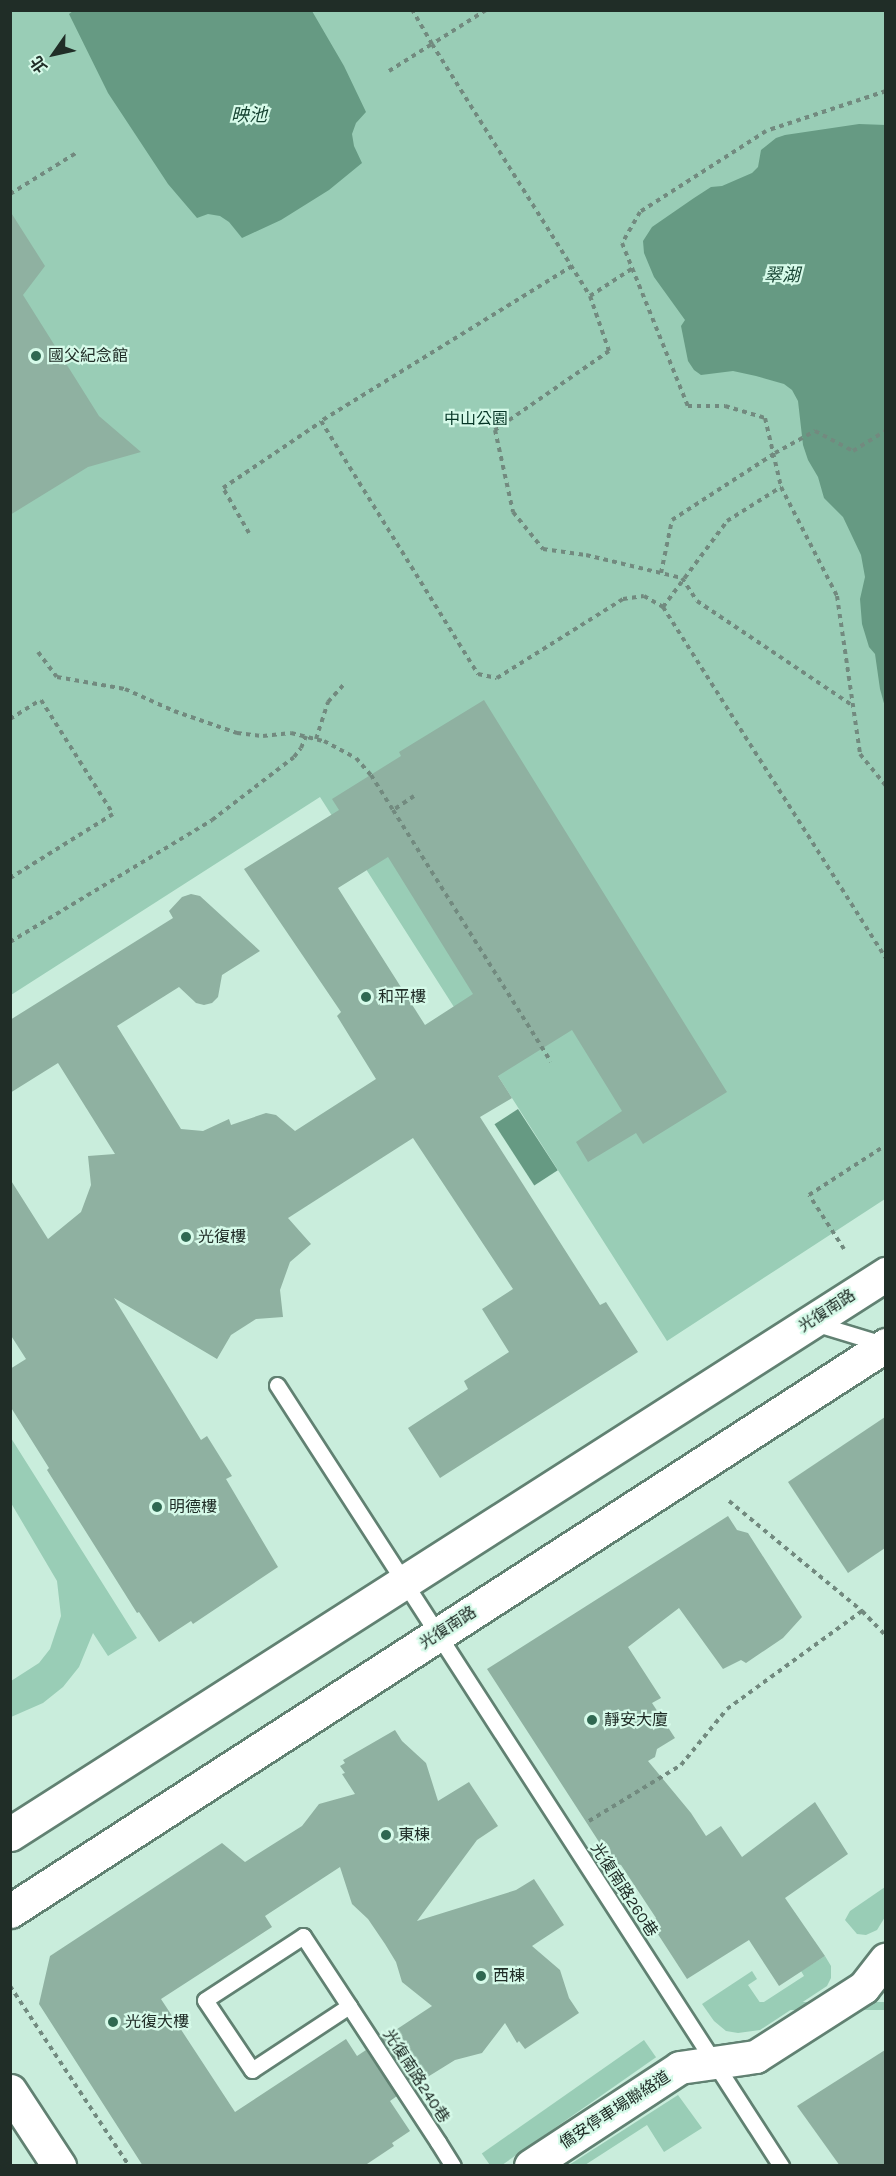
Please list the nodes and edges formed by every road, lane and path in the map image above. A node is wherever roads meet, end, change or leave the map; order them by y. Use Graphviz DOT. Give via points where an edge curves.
graph roads {
  1 [pos="412,10"];
  2 [pos="486,10"];
  3 [pos="432,44"];
  4 [pos="389,71"];
  5 [pos="885,91"];
  6 [pos="76,153"];
  7 [pos="10,194"];
  8 [pos="572,266"];
  9 [pos="633,268"];
  10 [pos="590,296"];
  11 [pos="321,421"];
  12 [pos="885,430"];
  13 [pos="775,453"];
  14 [pos="781,487"];
  15 [pos="249,533"];
  16 [pos="661,573"];
  17 [pos="682,578"];
  18 [pos="663,607"];
  19 [pos="38,652"];
  20 [pos="344,684"];
  21 [pos="853,706"];
  22 [pos="10,719"];
  23 [pos="306,736"];
  24 [pos="316,740"];
  25 [pos="885,786"];
  26 [pos="414,796"];
  27 [pos="393,810"];
  28 [pos="10,878"];
  29 [pos="10,942"];
  30 [pos="885,958"];
  31 [pos="551,1062"];
  32 [pos="885,1145"];
  33 [pos="844,1249"];
  34 [pos="885,1274"];
  35 [pos="810,1322"];
  36 [pos="885,1345"];
  37 [pos="277,1385"];
  38 [pos="729,1501"];
  39 [pos="404,1583"];
  40 [pos="862,1611"];
  41 [pos="437,1635"];
  42 [pos="885,1635"];
  43 [pos="10,1834"];
  44 [pos="566,1835"];
  45 [pos="10,1911"];
  46 [pos="885,1960"];
  47 [pos="10,1986"];
  48 [pos="349,2006"];
  49 [pos="715,2063"];
  50 [pos="10,2091"];
  51 [pos="59,2166"];
  52 [pos="129,2166"];
  53 [pos="453,2166"];
  54 [pos="531,2166"];
  55 [pos="781,2166"];
  1 -- 3 [label="path"];
  2 -- 3 [label="path"];
  3 -- 4 [label="path"];
  3 -- 8 [label="path"];
  5 -- 9 [label="path" via="766,131 640,212 622,243"];
  6 -- 7 [label="path"];
  8 -- 10 [label="path"];
  8 -- 11 [label="path"];
  9 -- 10 [label="path"];
  9 -- 13 [label="path" via="688,406 725,405 765,418"];
  10 -- 16 [label="path" via="609,351 495,430 513,512 543,549"];
  11 -- 15 [label="path" via="223,488"];
  11 -- 18 [label="path" via="478,674 496,678 623,600 644,596"];
  12 -- 13 [label="path" via="853,451 815,431"];
  13 -- 14 [label="path"];
  13 -- 16 [label="path" via="672,520"];
  14 -- 17 [label="path" via="727,521"];
  14 -- 21 [label="path" via="837,596"];
  16 -- 17 [label="path"];
  17 -- 18 [label="path"];
  17 -- 21 [label="path" via="697,601"];
  18 -- 30 [label="path"];
  19 -- 23 [label="path" via="57,677 124,689 237,734"];
  20 -- 24 [label="path" via="328,702"];
  21 -- 25 [label="path" via="860,754"];
  22 -- 28 [label="path" via="42,700 113,814"];
  23 -- 24 [label="path"];
  23 -- 29 [label="path" via="294,757 212,820"];
  24 -- 27 [label="path" via="356,758"];
  26 -- 27 [label="path"];
  27 -- 31 [label="path"];
  32 -- 33 [label="path" via="809,1195"];
  34 -- 35 [label="main road, 光復南路"];
  35 -- 36 [label="lane"];
  35 -- 39 [label="main road, 光復南路"];
  36 -- 41 [label="main road, 光復南路"];
  37 -- 39 [label="lane, 光復南路260巷"];
  38 -- 40 [label="path"];
  39 -- 41 [label="lane, 光復南路260巷"];
  39 -- 43 [label="main road, 光復南路"];
  40 -- 42 [label="path"];
  40 -- 44 [label="path" via="727,1709 681,1765"];
  41 -- 44 [label="lane, 光復南路260巷"];
  41 -- 45 [label="main road, 光復南路"];
  44 -- 49 [label="lane, 光復南路260巷"];
  46 -- 49 [label="street, 僑安停車場聯絡道" via="864,1988 756,2057"];
  47 -- 52 [label="path"];
  48 -- 48 [label="lane, 光復南路240巷" via="303,1936 205,2000 252,2070"];
  48 -- 53 [label="lane, 光復南路240巷"];
  49 -- 54 [label="street, 僑安停車場聯絡道" via="680,2068"];
  49 -- 55 [label="lane, 光復南路260巷"];
  50 -- 51 [label="main road"];
}
